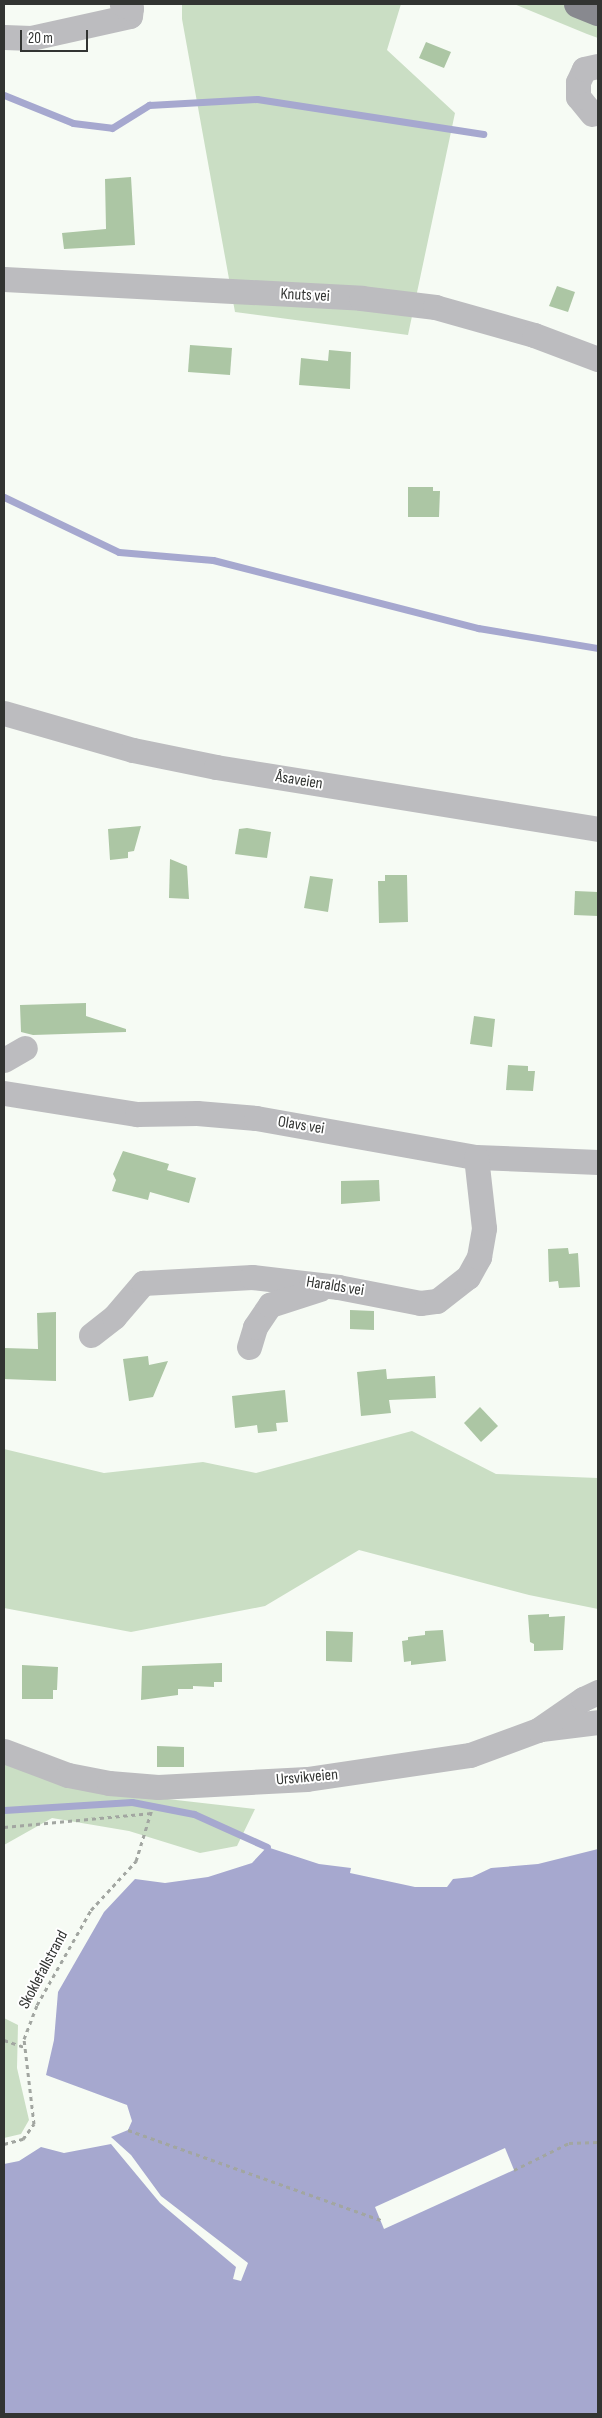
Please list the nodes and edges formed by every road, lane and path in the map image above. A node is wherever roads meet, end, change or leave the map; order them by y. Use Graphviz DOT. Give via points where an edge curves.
graph roads {
  1 [pos="122,4"];
  2 [pos="578,4"];
  3 [pos="598,12"];
  4 [pos="4,37"];
  5 [pos="598,66"];
  6 [pos="592,114"];
  7 [pos="4,279"];
  8 [pos="598,360"];
  9 [pos="4,713"];
  10 [pos="598,829"];
  11 [pos="25,1048"];
  12 [pos="4,1060"];
  13 [pos="4,1093"];
  14 [pos="476,1157"];
  15 [pos="596,1168"];
  16 [pos="328,1287"];
  17 [pos="90,1335"];
  18 [pos="249,1347"];
  19 [pos="598,1692"];
  20 [pos="598,1722"];
  21 [pos="538,1730"];
  22 [pos="4,1751"];
  23 [pos="4,1827"];
  24 [pos="4,2040"];
  25 [pos="24,2046"];
  26 [pos="128,2130"];
  27 [pos="598,2142"];
  28 [pos="4,2144"];
  29 [pos="514,2170"];
  30 [pos="381,2220"];
  1 -- 4 [label="street" via="131,8 130,16 31,38"];
  2 -- 3 [label="main road"];
  5 -- 6 [label="street" via="584,69 578,82 578,97"];
  7 -- 8 [label="street, Knuts vei" via="361,298 435,307 534,335"];
  9 -- 10 [label="street, Åsaveien" via="133,750 216,768"];
  11 -- 12 [label="street"];
  13 -- 14 [label="street, Olavs vei" via="137,1114 197,1113 256,1118"];
  14 -- 15 [label="street, Olavs vei"];
  14 -- 16 [label="street, Haralds vei" via="484,1228 479,1257 468,1277 452,1293 437,1301 420,1303"];
  16 -- 17 [label="street, Haralds vei" via="252,1277 143,1283 114,1317"];
  16 -- 18 [label="street" via="270,1305 255,1327"];
  19 -- 21 [label="street, Ursvikveien" via="582,1699"];
  20 -- 21 [label="street"];
  21 -- 22 [label="street, Ursvikveien" via="470,1755 420,1765 307,1779 158,1787 68,1775"];
  23 -- 25 [label="path, Skoklefallstrand" via="152,1811 136,1860 92,1910 50,1980 24,2039"];
  24 -- 25 [label="path"];
  25 -- 28 [label="path, Skoklefallstrand" via="34,2124 23,2139"];
  26 -- 30 [label="path"];
  27 -- 29 [label="path" via="569,2143"];
}
